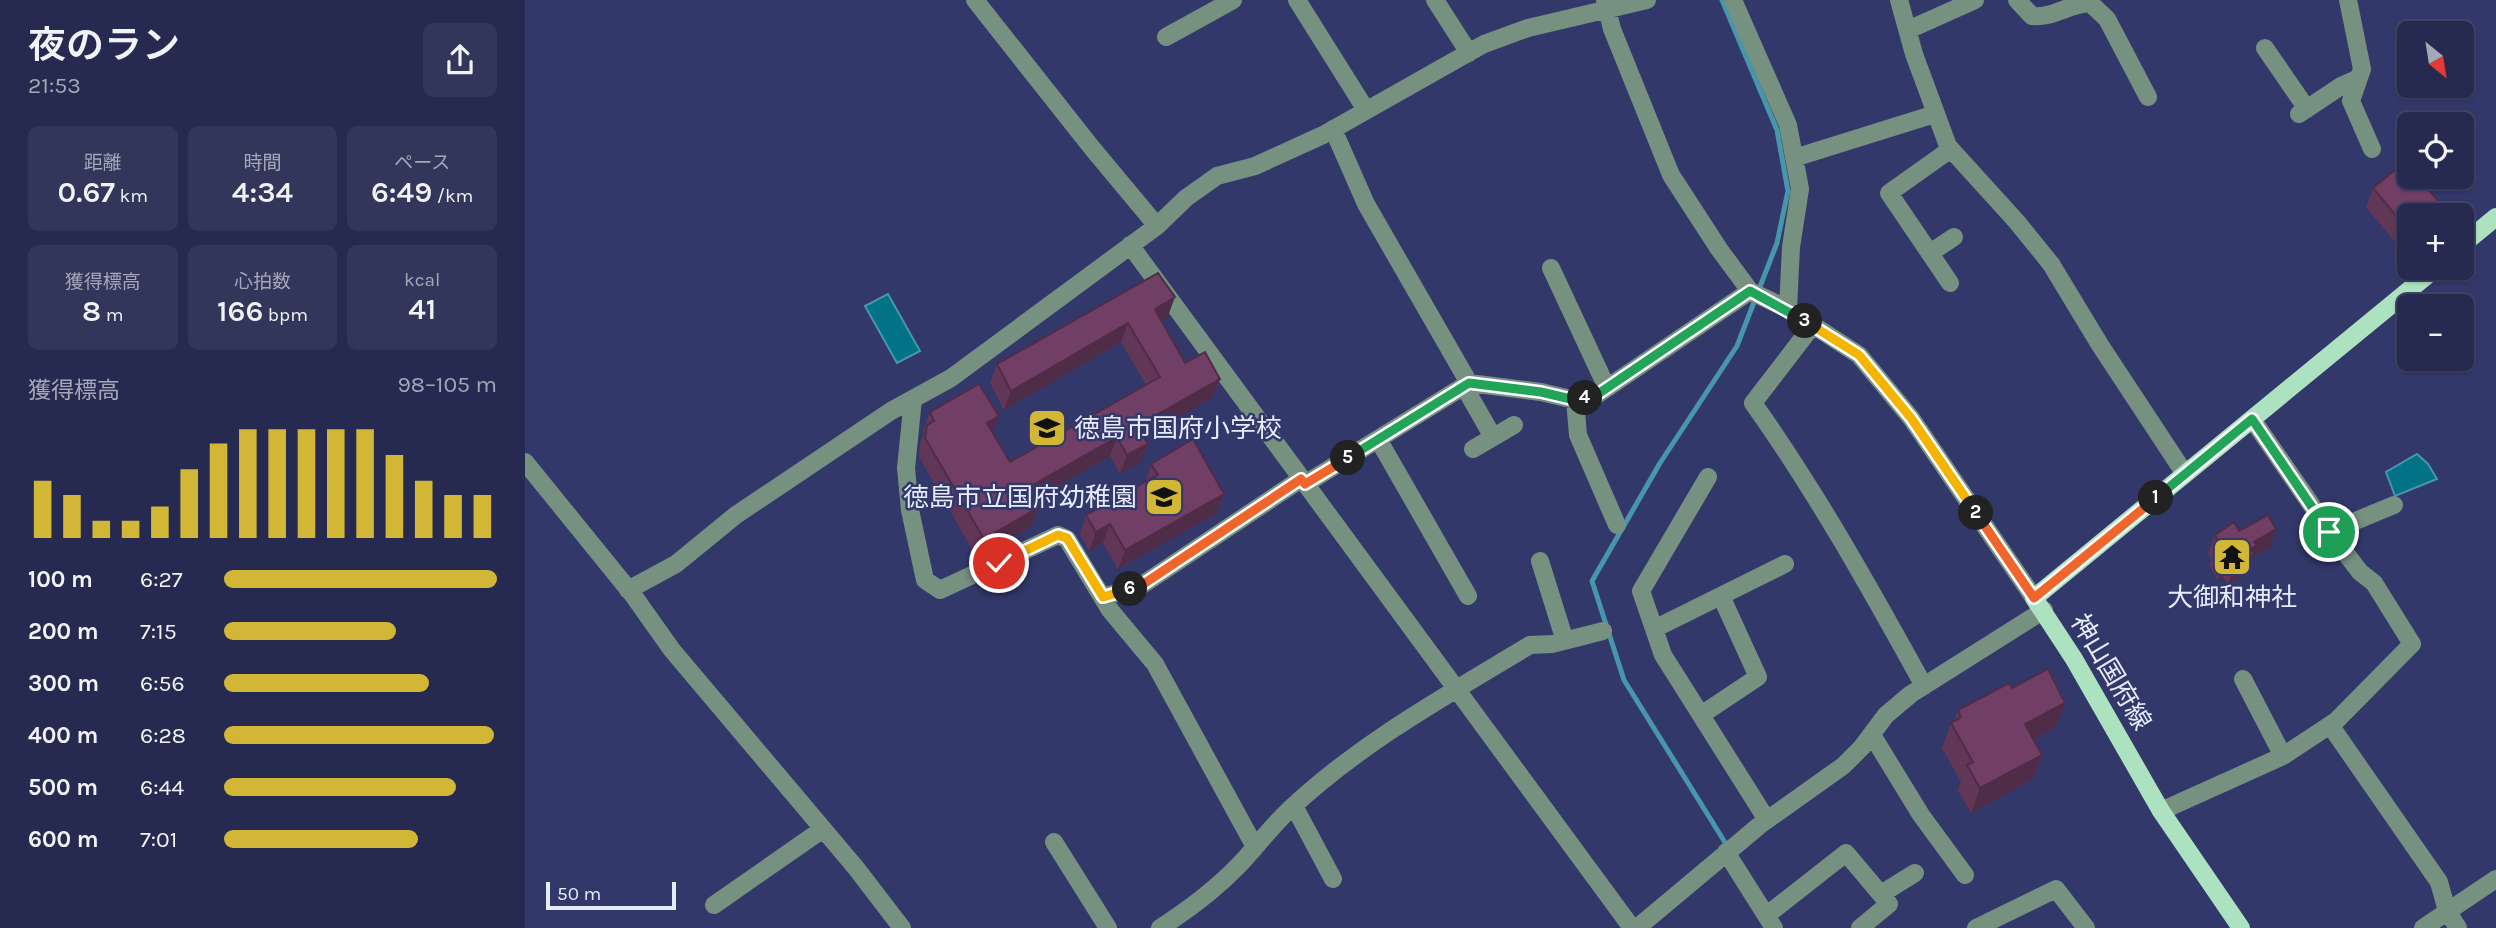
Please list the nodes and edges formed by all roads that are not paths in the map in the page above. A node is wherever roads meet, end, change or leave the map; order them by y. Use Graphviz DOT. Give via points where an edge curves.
graph roads {
  1 [pos="975,0"];
  2 [pos="1233,0"];
  3 [pos="1297,0"];
  4 [pos="1436,0"];
  5 [pos="1647,0"];
  6 [pos="1733,0"];
  7 [pos="1899,0"];
  8 [pos="1975,0"];
  9 [pos="2017,0"];
  10 [pos="2348,0"];
  11 [pos="1606,5"];
  12 [pos="1908,30"];
  13 [pos="1166,37"];
  14 [pos="2265,48"];
  15 [pos="1469,52"];
  16 [pos="2359,78"];
  17 [pos="2148,97"];
  18 [pos="1366,110"];
  19 [pos="1935,114"];
  20 [pos="1333,129"];
  21 [pos="1951,149"];
  22 [pos="2372,149"];
  23 [pos="1794,158"];
  24 [pos="2496,217"];
  25 [pos="1157,226"];
  26 [pos="2474,236"];
  27 [pos="1954,237"];
  28 [pos="1131,245"];
  29 [pos="1930,253"];
  30 [pos="1551,268"];
  31 [pos="2420,280"];
  32 [pos="1950,284"];
  33 [pos="1754,292"];
  34 [pos="1788,309"];
  35 [pos="1813,325"];
  36 [pos="1469,383"];
  37 [pos="1607,388"];
  38 [pos="913,399"];
  39 [pos="1575,400"];
  40 [pos="2252,419"];
  41 [pos="1514,425"];
  42 [pos="1493,437"];
  43 [pos="1378,439"];
  44 [pos="1473,449"];
  45 [pos="525,462"];
  46 [pos="2186,474"];
  47 [pos="1708,477"];
  48 [pos="1303,482"];
  49 [pos="2394,505"];
  50 [pos="1617,526"];
  51 [pos="2329,532"];
  52 [pos="1540,561"];
  53 [pos="1785,564"];
  54 [pos="628,590"];
  55 [pos="1468,596"];
  56 [pos="1721,596"];
  57 [pos="1103,597"];
  58 [pos="2039,604"];
  59 [pos="1654,629"];
  60 [pos="1603,631"];
  61 [pos="1565,641"];
  62 [pos="2243,679"];
  63 [pos="1924,686"];
  64 [pos="1456,689"];
  65 [pos="1701,715"];
  66 [pos="2330,725"];
  67 [pos="1872,735"];
  68 [pos="2283,756"];
  69 [pos="1294,806"];
  70 [pos="2161,811"];
  71 [pos="1766,820"];
  72 [pos="823,829"];
  73 [pos="1054,842"];
  74 [pos="1255,847"];
  75 [pos="1726,852"];
  76 [pos="1915,873"];
  77 [pos="1965,875"];
  78 [pos="1333,879"];
  79 [pos="2496,879"];
  80 [pos="1881,894"];
  81 [pos="714,905"];
  82 [pos="2447,911"];
  83 [pos="1771,922"];
  84 [pos="1165,927"];
  85 [pos="902,928"];
  86 [pos="1108,928"];
  87 [pos="1632,928"];
  88 [pos="1637,928"];
  89 [pos="1860,928"];
  90 [pos="1976,928"];
  91 [pos="2086,928"];
  92 [pos="2241,928"];
  93 [pos="2423,928"];
  94 [pos="2458,928"];
  1 -- 25 [label="street"];
  2 -- 13 [label="street"];
  3 -- 18 [label="street"];
  4 -- 15 [label="street"];
  5 -- 11 [label="street"];
  6 -- 23 [label="street" via="1788,125"];
  7 -- 12 [label="street"];
  8 -- 12 [label="street"];
  9 -- 17 [label="street" via="2032,16 2045,18 2076,4 2090,4 2107,19"];
  10 -- 16 [label="street" via="2362,69"];
  11 -- 15 [label="street" via="1528,28"];
  11 -- 33 [label="street" via="1671,175 1719,249"];
  12 -- 19 [label="street"];
  14 -- 16 [label="street" via="2302,112"];
  15 -- 18 [label="street"];
  16 -- 22 [label="street" via="2351,101"];
  18 -- 20 [label="street"];
  19 -- 21 [label="street"];
  19 -- 23 [label="street"];
  20 -- 25 [label="street" via="1255,166 1217,176"];
  20 -- 36 [label="street" via="1366,204"];
  21 -- 29 [label="street" via="1889,193"];
  21 -- 46 [label="street" via="2050,264"];
  23 -- 34 [label="street" via="1800,189"];
  24 -- 26 [label="main road"];
  25 -- 28 [label="street"];
  27 -- 29 [label="street"];
  28 -- 38 [label="street" via="951,378"];
  28 -- 48 [label="street"];
  29 -- 32 [label="street"];
  30 -- 37 [label="street"];
  31 -- 40 [label="main road"];
  33 -- 34 [label="street"];
  33 -- 37 [label="street"];
  34 -- 35 [label="street"];
  35 -- 58 [label="street" via="1859,355 1911,418"];
  35 -- 63 [label="street" via="1753,403 1850,554"];
  36 -- 39 [label="street"];
  36 -- 42 [label="street" via="1469,395"];
  36 -- 43 [label="street"];
  37 -- 39 [label="street"];
  38 -- 54 [label="street" via="736,515 676,564"];
  38 -- 57 [label="street" via="906,468 925,580 940,590 1058,535 1067,538"];
  39 -- 50 [label="street" via="1578,435"];
  40 -- 46 [label="main road"];
  40 -- 51 [label="street"];
  41 -- 42 [label="street"];
  42 -- 44 [label="street"];
  43 -- 48 [label="street"];
  43 -- 55 [label="street"];
  45 -- 54 [label="street"];
  46 -- 58 [label="main road"];
  47 -- 59 [label="street" via="1641,591"];
  48 -- 57 [label="street" via="1142,585"];
  48 -- 64 [label="street"];
  49 -- 51 [label="street"];
  51 -- 66 [label="street" via="2374,583 2412,644"];
  52 -- 61 [label="street"];
  53 -- 56 [label="street"];
  54 -- 72 [label="street" via="671,650"];
  56 -- 59 [label="street"];
  56 -- 65 [label="street" via="1758,677"];
  57 -- 74 [label="street" via="1155,664"];
  58 -- 63 [label="street"];
  58 -- 70 [label="main road, 神山国府線"];
  59 -- 65 [label="street" via="1663,655"];
  60 -- 61 [label="street"];
  61 -- 64 [label="street" via="1529,645"];
  62 -- 68 [label="street"];
  63 -- 67 [label="street" via="1886,716"];
  64 -- 69 [label="street" via="1340,766"];
  64 -- 87 [label="street"];
  65 -- 71 [label="street"];
  66 -- 68 [label="street"];
  66 -- 82 [label="street" via="2439,883"];
  67 -- 71 [label="street" via="1843,765"];
  67 -- 77 [label="street"];
  68 -- 70 [label="street"];
  69 -- 74 [label="street"];
  69 -- 78 [label="street"];
  70 -- 92 [label="main road, 神山国府線"];
  71 -- 75 [label="street"];
  72 -- 81 [label="street"];
  72 -- 85 [label="street"];
  73 -- 86 [label="street"];
  74 -- 84 [label="street"];
  75 -- 83 [label="street"];
  75 -- 88 [label="street"];
  76 -- 80 [label="street"];
  79 -- 82 [label="street"];
  80 -- 83 [label="street" via="1846,853"];
  80 -- 89 [label="street" via="1889,904"];
  82 -- 93 [label="street"];
  82 -- 94 [label="street"];
  90 -- 91 [label="street" via="2056,889"];
}
